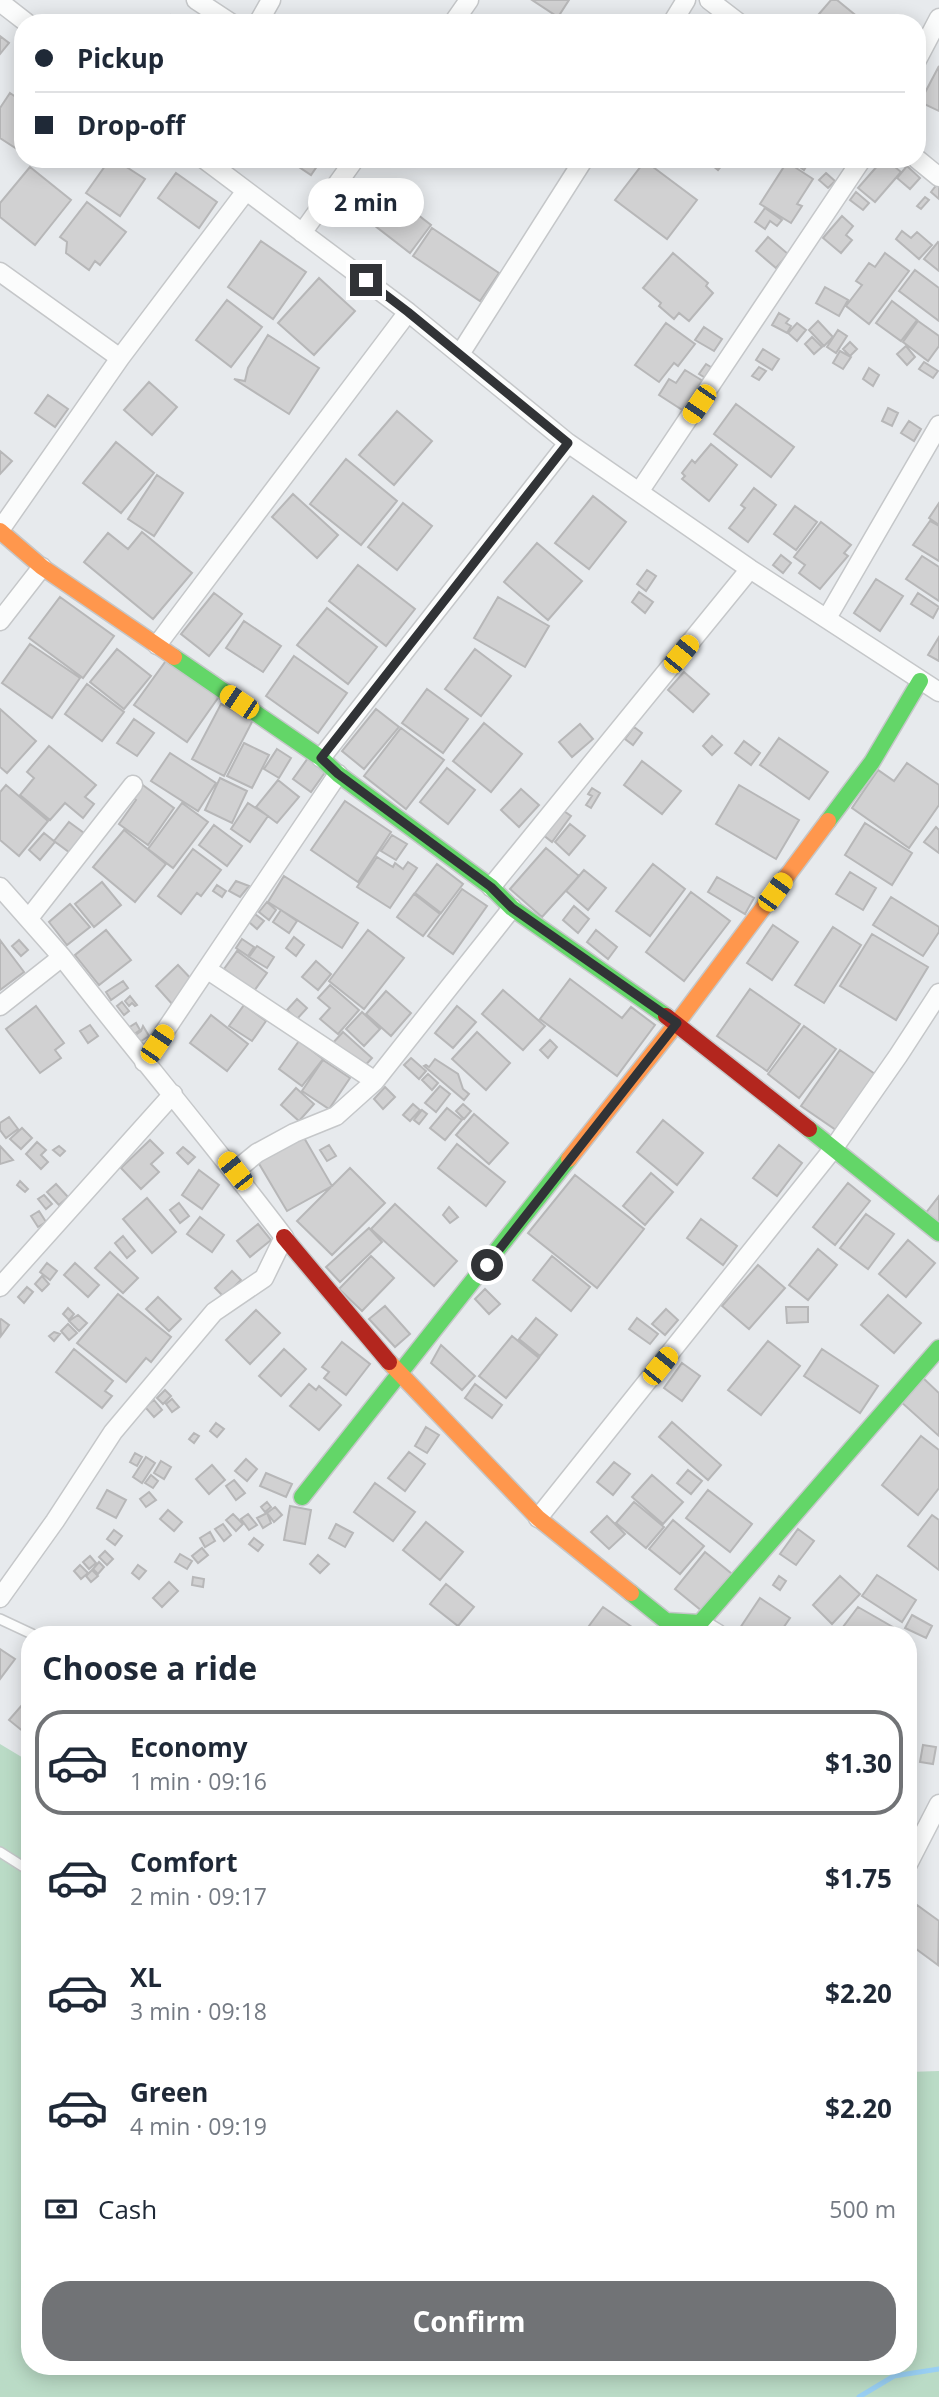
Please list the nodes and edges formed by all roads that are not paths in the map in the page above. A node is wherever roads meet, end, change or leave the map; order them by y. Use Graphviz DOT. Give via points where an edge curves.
graph roads {
  1 [pos="196,0"];
  2 [pos="709,0"];
  3 [pos="0,2"];
  4 [pos="15,14"];
  5 [pos="217,14"];
  6 [pos="727,14"];
  7 [pos="939,18"];
  8 [pos="926,43"];
  9 [pos="216,168"];
  10 [pos="349,168"];
  11 [pos="578,168"];
  12 [pos="856,168"];
  13 [pos="246,191"];
  14 [pos="302,233"];
  15 [pos="0,272"];
  16 [pos="408,312"];
  17 [pos="460,354"];
  18 [pos="120,358"];
  19 [pos="939,425"];
  20 [pos="568,443"];
  21 [pos="639,492"];
  22 [pos="0,530"];
  23 [pos="42,567"];
  24 [pos="750,569"];
  25 [pos="827,618"];
  26 [pos="0,621"];
  27 [pos="157,645"];
  28 [pos="920,681"];
  29 [pos="939,692"];
  30 [pos="321,758"];
  31 [pos="338,774"];
  32 [pos="133,785"];
  33 [pos="0,887"];
  34 [pos="491,887"];
  35 [pos="512,908"];
  36 [pos="29,918"];
  37 [pos="62,957"];
  38 [pos="208,970"];
  39 [pos="939,993"];
  40 [pos="0,1006"];
  41 [pos="677,1023"];
  42 [pos="144,1062"];
  43 [pos="375,1081"];
  44 [pos="173,1094"];
  45 [pos="833,1149"];
  46 [pos="235,1171"];
  47 [pos="939,1233"];
  48 [pos="284,1237"];
  49 [pos="0,1287"];
  50 [pos="939,1348"];
  51 [pos="400,1375"];
  52 [pos="302,1497"];
  53 [pos="538,1518"];
  54 [pos="0,1598"];
  55 [pos="0,1619"];
  56 [pos="700,1623"];
  57 [pos="705,1626"];
  58 [pos="21,1629"];
  59 [pos="939,1804"];
  60 [pos="917,1847"];
  61 [pos="0,1852"];
  62 [pos="21,1865"];
  1 -- 5 [label="street"];
  2 -- 6 [label="street"];
  3 -- 4 [label="street"];
  7 -- 8 [label="street"];
  9 -- 13 [label="street"];
  10 -- 14 [label="street"];
  11 -- 17 [label="street"];
  12 -- 21 [label="street"];
  13 -- 14 [label="street"];
  13 -- 18 [label="street"];
  14 -- 16 [label="street"];
  15 -- 18 [label="street"];
  16 -- 17 [label="street"];
  16 -- 27 [label="street"];
  17 -- 20 [label="street"];
  18 -- 22 [label="street"];
  19 -- 25 [label="street"];
  20 -- 21 [label="street"];
  20 -- 30 [label="street"];
  21 -- 24 [label="street"];
  22 -- 23 [label="street"];
  23 -- 26 [label="street"];
  23 -- 27 [label="street"];
  24 -- 25 [label="street"];
  24 -- 34 [label="street"];
  25 -- 28 [label="street"];
  27 -- 30 [label="street"];
  28 -- 29 [label="street"];
  28 -- 41 [label="street" via="872,762"];
  30 -- 31 [label="street"];
  31 -- 34 [label="street"];
  31 -- 38 [label="street"];
  32 -- 36 [label="street"];
  33 -- 36 [label="street"];
  34 -- 35 [label="street"];
  35 -- 41 [label="street"];
  35 -- 43 [label="street"];
  36 -- 37 [label="street"];
  37 -- 40 [label="street"];
  37 -- 42 [label="street"];
  38 -- 42 [label="street"];
  38 -- 43 [label="street"];
  39 -- 45 [label="street"];
  41 -- 45 [label="street"];
  41 -- 51 [label="street"];
  42 -- 44 [label="street"];
  43 -- 46 [label="street" via="336,1116 257,1153"];
  44 -- 46 [label="street"];
  44 -- 49 [label="street"];
  45 -- 47 [label="street"];
  45 -- 53 [label="street"];
  46 -- 48 [label="street"];
  48 -- 51 [label="street"];
  48 -- 54 [label="street" via="264,1278 214,1311 113,1432"];
  50 -- 56 [label="street"];
  51 -- 52 [label="street"];
  51 -- 53 [label="street"];
  53 -- 56 [label="street" via="666,1621"];
  55 -- 58 [label="lane"];
  56 -- 57 [label="street"];
  59 -- 60 [label="street"];
  61 -- 62 [label="lane"];
}
